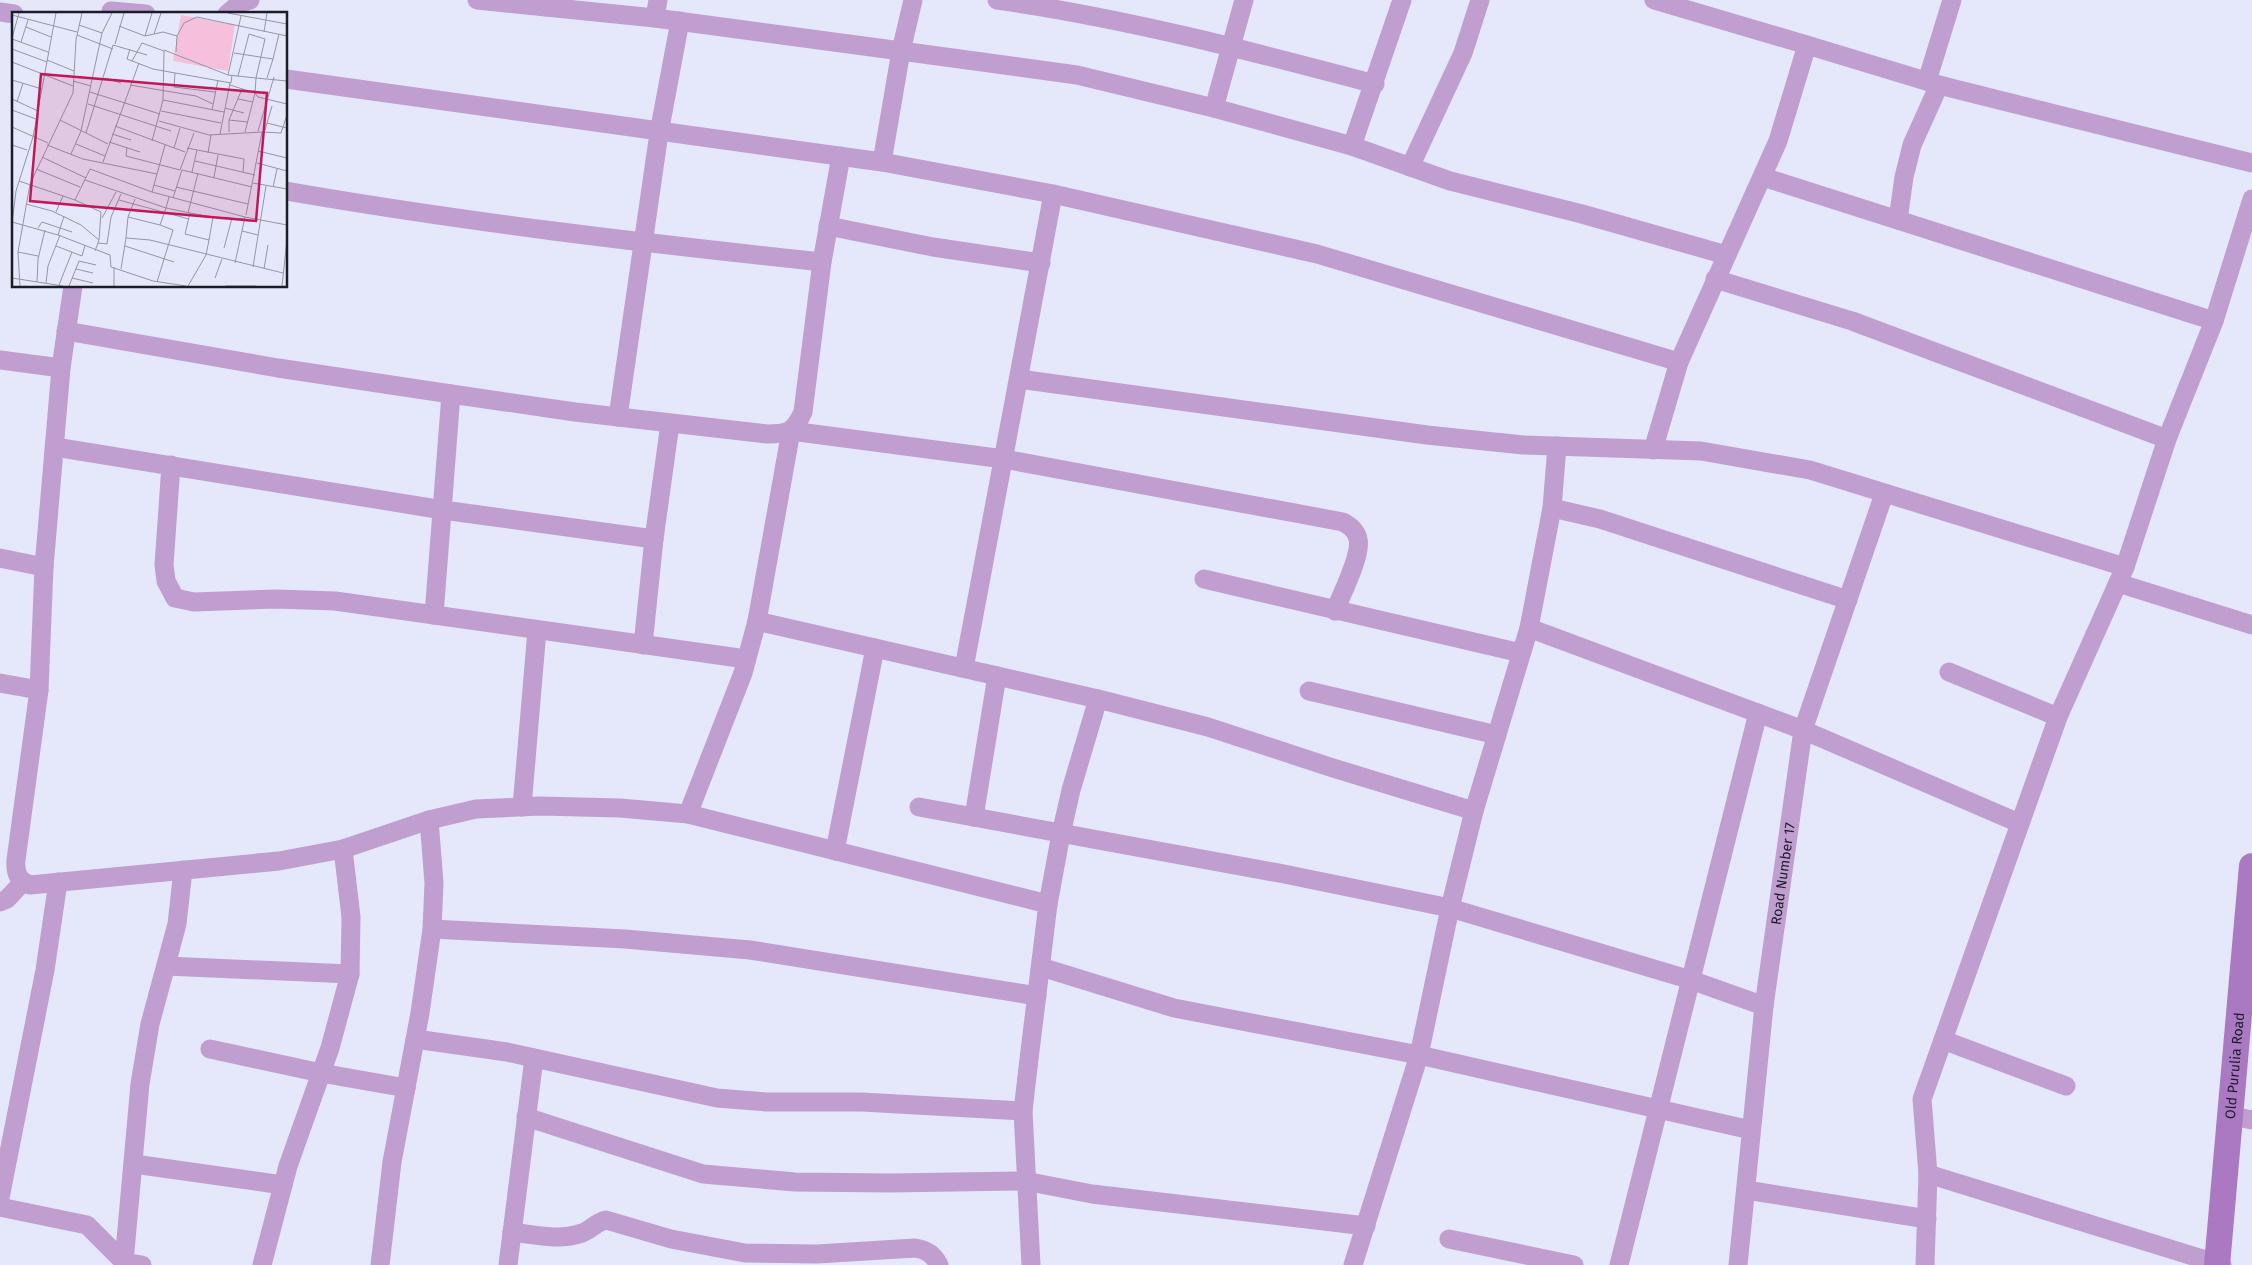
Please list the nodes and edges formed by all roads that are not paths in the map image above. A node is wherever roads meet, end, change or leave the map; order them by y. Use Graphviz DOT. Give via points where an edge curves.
graph roads {
  1 [pos="477,0"];
  2 [pos="913,0"];
  3 [pos="997,0"];
  4 [pos="1244,0"];
  5 [pos="1402,0"];
  6 [pos="1480,0"];
  7 [pos="1654,0"];
  8 [pos="1952,0"];
  9 [pos="112,8"];
  10 [pos="657,9"];
  11 [pos="135,12"];
  12 [pos="680,21"];
  13 [pos="1807,44"];
  14 [pos="1230,46"];
  15 [pos="901,51"];
  16 [pos="288,79"];
  17 [pos="1933,83"];
  18 [pos="1375,84"];
  19 [pos="1214,108"];
  20 [pos="661,131"];
  21 [pos="1352,146"];
  22 [pos="841,156"];
  23 [pos="882,162"];
  24 [pos="2252,163"];
  25 [pos="1410,166"];
  26 [pos="1762,176"];
  27 [pos="288,191"];
  28 [pos="1053,194"];
  29 [pos="2252,200"];
  30 [pos="1898,220"];
  31 [pos="828,226"];
  32 [pos="645,243"];
  33 [pos="1726,255"];
  34 [pos="822,262"];
  35 [pos="1040,263"];
  36 [pos="1715,279"];
  37 [pos="73,288"];
  38 [pos="2214,321"];
  39 [pos="66,331"];
  40 [pos="0,360"];
  41 [pos="1679,362"];
  42 [pos="61,368"];
  43 [pos="1019,379"];
  44 [pos="451,394"];
  45 [pos="618,418"];
  46 [pos="670,424"];
  47 [pos="790,432"];
  48 [pos="2167,439"];
  49 [pos="1557,446"];
  50 [pos="54,447"];
  51 [pos="1653,450"];
  52 [pos="1004,459"];
  53 [pos="172,465"];
  54 [pos="1884,494"];
  55 [pos="1552,508"];
  56 [pos="443,510"];
  57 [pos="654,540"];
  58 [pos="0,558"];
  59 [pos="44,567"];
  60 [pos="2122,575"];
  61 [pos="1204,579"];
  62 [pos="1848,600"];
  63 [pos="1334,611"];
  64 [pos="434,615"];
  65 [pos="758,621"];
  66 [pos="2252,625"];
  67 [pos="1529,628"];
  68 [pos="537,630"];
  69 [pos="643,644"];
  70 [pos="875,648"];
  71 [pos="1521,653"];
  72 [pos="746,659"];
  73 [pos="964,668"];
  74 [pos="1949,672"];
  75 [pos="997,676"];
  76 [pos="0,683"];
  77 [pos="39,690"];
  78 [pos="1309,691"];
  79 [pos="1098,699"];
  80 [pos="1758,713"];
  81 [pos="2058,717"];
  82 [pos="1803,730"];
  83 [pos="1498,734"];
  84 [pos="522,807"];
  85 [pos="919,807"];
  86 [pos="1474,810"];
  87 [pos="688,814"];
  88 [pos="974,817"];
  89 [pos="429,820"];
  90 [pos="2019,823"];
  91 [pos="1061,834"];
  92 [pos="343,849"];
  93 [pos="835,851"];
  94 [pos="2252,866"];
  95 [pos="183,870"];
  96 [pos="23,882"];
  97 [pos="58,882"];
  98 [pos="2250,893"];
  99 [pos="0,902"];
  100 [pos="1048,904"];
  101 [pos="1450,908"];
  102 [pos="432,930"];
  103 [pos="166,966"];
  104 [pos="1041,967"];
  105 [pos="350,974"];
  106 [pos="1691,980"];
  107 [pos="1037,996"];
  108 [pos="1764,1006"];
  109 [pos="415,1039"];
  110 [pos="1943,1040"];
  111 [pos="210,1049"];
  112 [pos="1419,1055"];
  113 [pos="534,1058"];
  114 [pos="321,1073"];
  115 [pos="2066,1086"];
  116 [pos="406,1088"];
  117 [pos="1659,1108"];
  118 [pos="1023,1111"];
  119 [pos="526,1117"];
  120 [pos="2241,1117"];
  121 [pos="1751,1130"];
  122 [pos="134,1164"];
  123 [pos="1928,1174"];
  124 [pos="1025,1181"];
  125 [pos="283,1185"];
  126 [pos="1746,1190"];
  127 [pos="0,1198"];
  128 [pos="0,1207"];
  129 [pos="1927,1219"];
  130 [pos="1366,1226"];
  131 [pos="512,1232"];
  132 [pos="1449,1239"];
  133 [pos="130,1264"];
  134 [pos="262,1265"];
  135 [pos="380,1265"];
  136 [pos="508,1265"];
  137 [pos="938,1265"];
  138 [pos="1031,1265"];
  139 [pos="1353,1265"];
  140 [pos="1574,1265"];
  141 [pos="1619,1265"];
  142 [pos="1738,1265"];
  143 [pos="1925,1265"];
  144 [pos="2218,1265"];
  1 -- 10 [label="street"];
  2 -- 15 [label="street"];
  3 -- 14 [label="street"];
  4 -- 14 [label="street"];
  5 -- 18 [label="street"];
  6 -- 25 [label="street" via="1463,52"];
  7 -- 13 [label="street"];
  8 -- 17 [label="street"];
  9 -- 11 [label="street"];
  10 -- 12 [label="street"];
  12 -- 15 [label="street"];
  12 -- 20 [label="street"];
  13 -- 17 [label="street"];
  13 -- 26 [label="street" via="1778,141"];
  14 -- 18 [label="street"];
  14 -- 19 [label="street"];
  15 -- 19 [label="street" via="1076,75"];
  15 -- 23 [label="street"];
  16 -- 20 [label="street"];
  17 -- 24 [label="street"];
  17 -- 30 [label="street" via="1912,145"];
  18 -- 21 [label="street"];
  19 -- 21 [label="street"];
  20 -- 22 [label="street"];
  20 -- 32 [label="street"];
  21 -- 25 [label="street"];
  22 -- 23 [label="street"];
  22 -- 31 [label="street"];
  23 -- 28 [label="street"];
  25 -- 33 [label="street" via="1450,181"];
  26 -- 30 [label="street"];
  26 -- 33 [label="street"];
  27 -- 32 [label="street" via="381,208"];
  28 -- 35 [label="street"];
  28 -- 41 [label="street" via="1317,254"];
  29 -- 38 [label="street"];
  30 -- 38 [label="street"];
  31 -- 34 [label="street"];
  31 -- 35 [label="street" via="933,247"];
  32 -- 34 [label="street"];
  32 -- 45 [label="street"];
  33 -- 36 [label="street"];
  34 -- 47 [label="street" via="803,412"];
  35 -- 43 [label="street"];
  36 -- 41 [label="street"];
  36 -- 48 [label="street" via="1852,321"];
  37 -- 39 [label="street"];
  38 -- 48 [label="street"];
  39 -- 42 [label="street"];
  39 -- 44 [label="street"];
  40 -- 42 [label="street"];
  41 -- 51 [label="street"];
  42 -- 50 [label="street"];
  43 -- 49 [label="street" via="1427,435"];
  43 -- 52 [label="street"];
  44 -- 45 [label="street"];
  44 -- 56 [label="street"];
  45 -- 46 [label="street"];
  46 -- 47 [label="street" via="767,434"];
  46 -- 57 [label="street"];
  47 -- 52 [label="street"];
  47 -- 65 [label="street"];
  48 -- 60 [label="street"];
  49 -- 51 [label="street"];
  49 -- 55 [label="street"];
  50 -- 53 [label="street"];
  50 -- 59 [label="street"];
  51 -- 54 [label="street" via="1701,452 1810,470"];
  52 -- 63 [label="street" via="1343,522 1353,528 1358,539 1358,551"];
  52 -- 73 [label="street"];
  53 -- 56 [label="street"];
  53 -- 64 [label="street" via="164,565 166,582 176,598 194,602 335,601"];
  54 -- 60 [label="street"];
  54 -- 62 [label="street, Road Number 17"];
  55 -- 62 [label="street" via="1600,519"];
  55 -- 67 [label="street"];
  56 -- 57 [label="street"];
  56 -- 64 [label="street"];
  57 -- 69 [label="street"];
  58 -- 59 [label="street"];
  59 -- 77 [label="street"];
  60 -- 66 [label="street"];
  60 -- 81 [label="street"];
  61 -- 63 [label="street"];
  62 -- 82 [label="street, Road Number 17"];
  63 -- 71 [label="street"];
  64 -- 68 [label="street"];
  65 -- 70 [label="street"];
  65 -- 72 [label="street"];
  67 -- 71 [label="street"];
  67 -- 80 [label="street"];
  68 -- 69 [label="street"];
  68 -- 84 [label="street"];
  69 -- 72 [label="street"];
  70 -- 73 [label="street"];
  70 -- 93 [label="street"];
  71 -- 83 [label="street"];
  72 -- 87 [label="street"];
  73 -- 75 [label="street"];
  74 -- 81 [label="street"];
  75 -- 79 [label="street"];
  75 -- 88 [label="street"];
  76 -- 77 [label="street"];
  77 -- 96 [label="street" via="16,860 17,874"];
  78 -- 83 [label="street"];
  79 -- 86 [label="street" via="1208,728"];
  79 -- 91 [label="street"];
  80 -- 82 [label="street"];
  80 -- 106 [label="street"];
  81 -- 90 [label="street"];
  82 -- 90 [label="street"];
  82 -- 108 [label="street, Road Number 17"];
  83 -- 86 [label="street"];
  84 -- 87 [label="street" via="620,808"];
  84 -- 89 [label="street" via="476,809"];
  85 -- 88 [label="street"];
  86 -- 101 [label="street"];
  87 -- 93 [label="street"];
  88 -- 91 [label="street"];
  89 -- 92 [label="street"];
  89 -- 102 [label="street" via="434,883"];
  90 -- 110 [label="street"];
  91 -- 100 [label="street"];
  91 -- 101 [label="street"];
  92 -- 95 [label="street" via="279,861"];
  92 -- 105 [label="street" via="351,917"];
  93 -- 100 [label="street"];
  94 -- 98 [label="main road, Old Purulia Road"];
  95 -- 97 [label="street"];
  95 -- 103 [label="street" via="177,924"];
  96 -- 97 [label="street" via="30,885"];
  96 -- 99 [label="street"];
  97 -- 127 [label="street" via="45,970"];
  98 -- 120 [label="main road, Old Purulia Road"];
  100 -- 104 [label="street"];
  101 -- 106 [label="street"];
  101 -- 112 [label="street"];
  102 -- 107 [label="street" via="625,939 750,950"];
  102 -- 109 [label="street"];
  103 -- 105 [label="street"];
  103 -- 122 [label="street" via="150,1024 140,1084"];
  104 -- 107 [label="street"];
  104 -- 112 [label="street" via="1174,1008"];
  105 -- 114 [label="street"];
  106 -- 108 [label="street"];
  106 -- 117 [label="street"];
  107 -- 118 [label="street"];
  108 -- 121 [label="street, Road Number 17"];
  109 -- 113 [label="street"];
  109 -- 116 [label="street"];
  110 -- 115 [label="street"];
  110 -- 123 [label="street" via="1922,1099"];
  111 -- 114 [label="street"];
  112 -- 117 [label="street"];
  112 -- 130 [label="street"];
  113 -- 118 [label="street" via="718,1098"];
  113 -- 119 [label="street"];
  114 -- 116 [label="street"];
  114 -- 125 [label="street"];
  116 -- 135 [label="street" via="392,1162"];
  117 -- 121 [label="street"];
  117 -- 141 [label="street"];
  118 -- 124 [label="street"];
  119 -- 124 [label="street" via="703,1174 795,1182"];
  119 -- 131 [label="street"];
  120 -- 144 [label="main road, Old Purulia Road"];
  121 -- 126 [label="street, Road Number 17"];
  122 -- 125 [label="street"];
  122 -- 133 [label="street"];
  123 -- 129 [label="street"];
  123 -- 144 [label="street"];
  124 -- 130 [label="street" via="1129,1199"];
  124 -- 138 [label="street"];
  125 -- 134 [label="street"];
  126 -- 129 [label="street"];
  126 -- 142 [label="street, Road Number 17"];
  128 -- 133 [label="street" via="87,1225"];
  129 -- 143 [label="street"];
  130 -- 139 [label="street"];
  131 -- 136 [label="street"];
  131 -- 137 [label="street" via="561,1238 584,1232 606,1220 672,1239 745,1253 817,1254 915,1248 933,1255"];
  132 -- 140 [label="street"];
}
